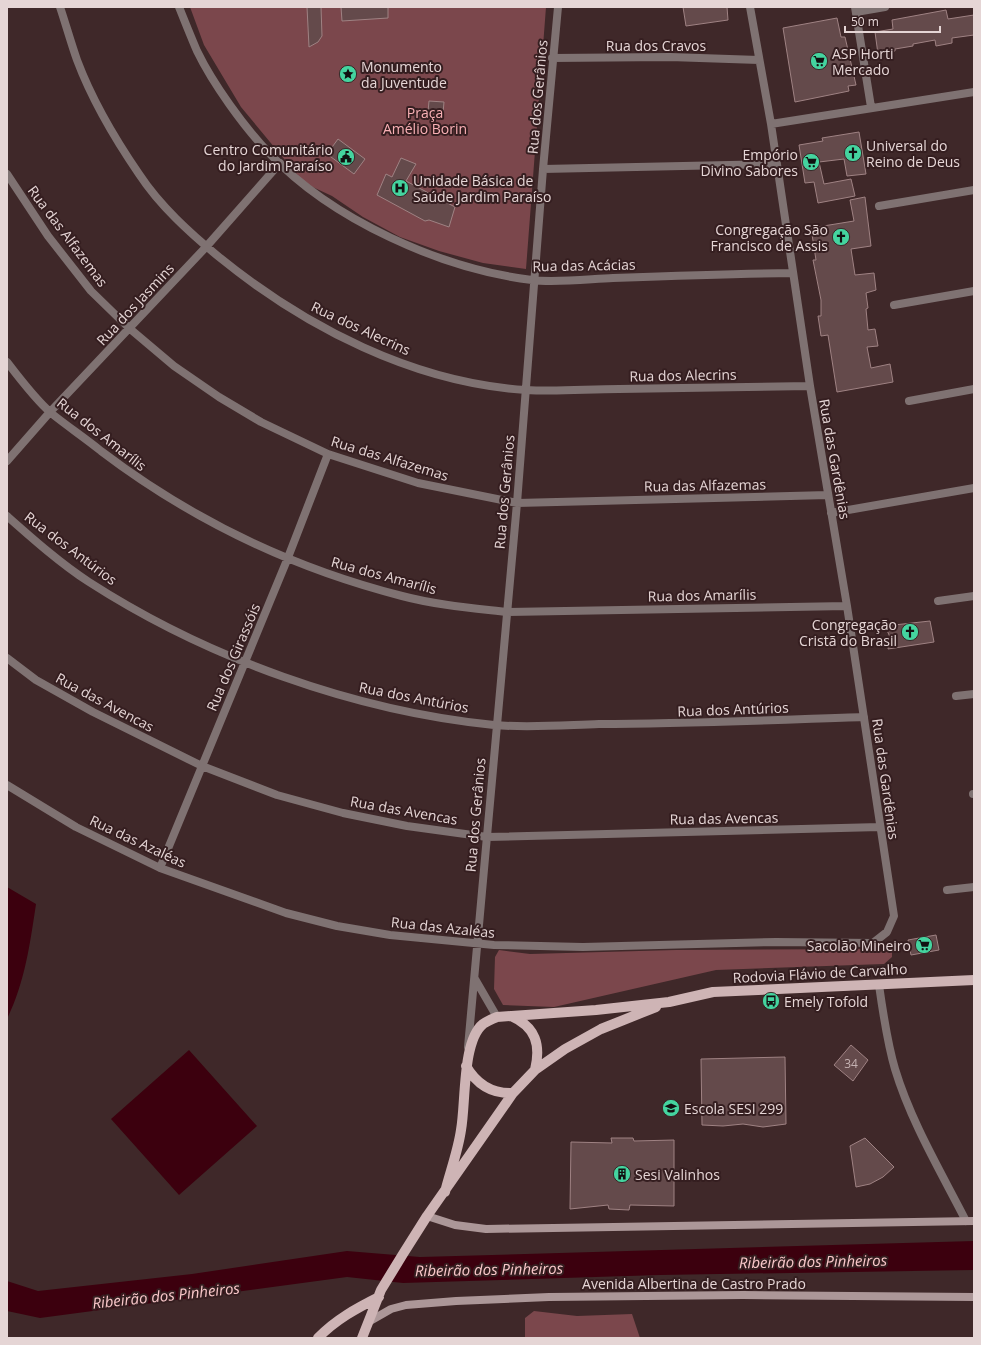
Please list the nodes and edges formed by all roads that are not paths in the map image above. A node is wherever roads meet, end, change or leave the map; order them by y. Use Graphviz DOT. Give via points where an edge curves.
graph roads {
  1 [pos="60,7"];
  2 [pos="179,7"];
  3 [pos="558,7"];
  4 [pos="750,7"];
  5 [pos="885,7"];
  6 [pos="856,9"];
  7 [pos="552,58"];
  8 [pos="759,60"];
  9 [pos="974,92"];
  10 [pos="871,107"];
  11 [pos="771,124"];
  12 [pos="280,163"];
  13 [pos="776,164"];
  14 [pos="543,169"];
  15 [pos="7,174"];
  16 [pos="974,190"];
  17 [pos="879,206"];
  18 [pos="206,246"];
  19 [pos="793,273"];
  20 [pos="534,280"];
  21 [pos="974,291"];
  22 [pos="894,305"];
  23 [pos="129,328"];
  24 [pos="7,362"];
  25 [pos="810,386"];
  26 [pos="974,389"];
  27 [pos="526,390"];
  28 [pos="909,401"];
  29 [pos="50,412"];
  30 [pos="328,454"];
  31 [pos="7,461"];
  32 [pos="974,488"];
  33 [pos="828,495"];
  34 [pos="517,503"];
  35 [pos="831,513"];
  36 [pos="7,516"];
  37 [pos="288,560"];
  38 [pos="974,596"];
  39 [pos="938,601"];
  40 [pos="847,606"];
  41 [pos="507,612"];
  42 [pos="7,658"];
  43 [pos="244,661"];
  44 [pos="974,694"];
  45 [pos="956,696"];
  46 [pos="864,717"];
  47 [pos="496,725"];
  48 [pos="202,766"];
  49 [pos="7,785"];
  50 [pos="880,827"];
  51 [pos="486,837"];
  52 [pos="160,868"];
  53 [pos="974,887"];
  54 [pos="947,890"];
  55 [pos="894,916"];
  56 [pos="477,944"];
  57 [pos="475,979"];
  58 [pos="974,980"];
  59 [pos="879,985"];
  60 [pos="669,1002"];
  61 [pos="497,1016"];
  62 [pos="511,1016"];
  63 [pos="466,1066"];
  64 [pos="535,1070"];
  65 [pos="513,1093"];
  66 [pos="444,1192"];
  67 [pos="427,1216"];
  68 [pos="970,1221"];
  69 [pos="380,1293"];
  70 [pos="974,1297"];
  71 [pos="370,1321"];
  72 [pos="318,1338"];
  73 [pos="362,1338"];
  1 -- 18 [label="street, Rua dos Alecrins" via="78,62 107,123 140,176 181,225"];
  2 -- 12 [label="street, Rua das Acácias" via="198,52 232,108"];
  3 -- 7 [label="street, Rua dos Gerânios"];
  4 -- 8 [label="street, Rua das Gardênias"];
  5 -- 6 [label="street"];
  6 -- 10 [label="street"];
  7 -- 8 [label="street, Rua dos Cravos" via="670,57"];
  7 -- 14 [label="street, Rua dos Gerânios"];
  8 -- 11 [label="street, Rua das Gardênias"];
  9 -- 10 [label="street"];
  10 -- 11 [label="street"];
  11 -- 13 [label="street, Rua das Gardênias"];
  12 -- 18 [label="street, Rua dos Jasmins"];
  12 -- 20 [label="street, Rua das Acácias" via="343,212 390,238 422,252 484,271"];
  13 -- 14 [label="street"];
  13 -- 19 [label="street, Rua das Gardênias"];
  14 -- 20 [label="street, Rua dos Gerânios"];
  15 -- 23 [label="street, Rua das Alfazemas" via="48,236 91,292"];
  16 -- 17 [label="street"];
  18 -- 23 [label="street, Rua dos Jasmins"];
  18 -- 27 [label="street, Rua dos Alecrins" via="253,284 316,324 376,352 423,370 467,381"];
  19 -- 20 [label="street, Rua das Acácias"];
  19 -- 25 [label="street, Rua das Gardênias"];
  20 -- 27 [label="street, Rua dos Gerânios"];
  21 -- 22 [label="street"];
  23 -- 29 [label="street, Rua dos Jasmins"];
  23 -- 30 [label="street, Rua das Alfazemas" via="174,366 219,397 261,422"];
  24 -- 29 [label="street, Rua dos Amarílis"];
  25 -- 27 [label="street, Rua dos Alecrins"];
  25 -- 33 [label="street, Rua das Gardênias"];
  26 -- 28 [label="street"];
  27 -- 34 [label="street, Rua dos Gerânios"];
  29 -- 31 [label="street, Rua dos Jasmins"];
  29 -- 37 [label="street, Rua dos Amarílis" via="136,478 214,524"];
  30 -- 34 [label="street, Rua das Alfazemas" via="418,483"];
  30 -- 37 [label="street, Rua dos Girassóis"];
  32 -- 35 [label="street"];
  33 -- 34 [label="street, Rua das Alfazemas"];
  33 -- 35 [label="street, Rua das Gardênias"];
  34 -- 41 [label="street, Rua dos Gerânios"];
  35 -- 40 [label="street, Rua das Gardênias"];
  36 -- 43 [label="street, Rua dos Antúrios" via="87,581 141,613"];
  37 -- 41 [label="street, Rua dos Amarílis" via="403,597"];
  37 -- 43 [label="street, Rua dos Girassóis"];
  38 -- 39 [label="street"];
  40 -- 41 [label="street, Rua dos Amarílis"];
  40 -- 46 [label="street, Rua das Gardênias"];
  41 -- 47 [label="street, Rua dos Gerânios"];
  42 -- 48 [label="street, Rua das Avencas" via="42,684"];
  43 -- 47 [label="street, Rua dos Antúrios" via="298,682 360,701 420,715"];
  43 -- 48 [label="street, Rua dos Girassóis"];
  44 -- 45 [label="street"];
  46 -- 47 [label="street, Rua dos Antúrios" via="684,724"];
  46 -- 50 [label="street, Rua das Gardênias"];
  47 -- 51 [label="street, Rua dos Gerânios"];
  48 -- 51 [label="street, Rua das Avencas" via="277,795 343,813 407,826"];
  48 -- 52 [label="street, Rua dos Girassóis"];
  49 -- 52 [label="street, Rua das Azaléas" via="76,827"];
  50 -- 51 [label="street, Rua das Avencas"];
  50 -- 55 [label="street, Rua das Gardênias"];
  51 -- 56 [label="street, Rua dos Gerânios"];
  52 -- 56 [label="street, Rua das Azaléas" via="286,913 337,926 390,935"];
  53 -- 54 [label="street"];
  55 -- 56 [label="street, Rua das Azaléas" via="887,932 873,943 776,942 583,947"];
  56 -- 57 [label="street, Rua dos Gerânios"];
  57 -- 61 [label="street"];
  57 -- 63 [label="street, Rua dos Gerânios"];
  58 -- 59 [label="main road, Rodovia Flávio de Carvalho"];
  59 -- 60 [label="main road, Rodovia Flávio de Carvalho" via="713,992"];
  59 -- 68 [label="street" via="895,1069 908,1105"];
  60 -- 62 [label="main road, Rodovia Flávio de Carvalho"];
  60 -- 64 [label="main road, Rodovia Flávio de Carvalho" via="601,1030"];
  61 -- 62 [label="main road, Rodovia Flávio de Carvalho"];
  61 -- 63 [label="main road, Rodovia Flávio de Carvalho" via="483,1023 477,1030"];
  62 -- 64 [label="main road" via="530,1028 538,1046"];
  63 -- 65 [label="main road" via="483,1086 502,1094"];
  63 -- 66 [label="main road, Rodovia Flávio de Carvalho" via="461,1130"];
  64 -- 65 [label="main road, Rodovia Flávio de Carvalho"];
  65 -- 66 [label="main road, Rodovia Flávio de Carvalho"];
  66 -- 67 [label="main road, Rodovia Flávio de Carvalho"];
  67 -- 68 [label="main road" via="455,1225 486,1229"];
  67 -- 69 [label="main road, Rodovia Flávio de Carvalho"];
  69 -- 71 [label="main road, Rodovia Flávio de Carvalho"];
  69 -- 72 [label="main road" via="326,1329"];
  70 -- 71 [label="main road, Avenida Albertina de Castro Prado" via="541,1297 406,1305 391,1309"];
  71 -- 73 [label="main road, Rodovia Flávio de Carvalho"];
}
